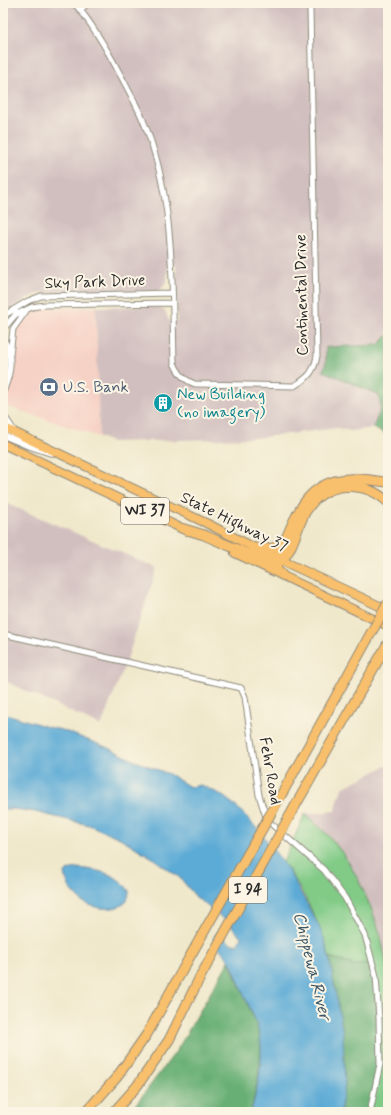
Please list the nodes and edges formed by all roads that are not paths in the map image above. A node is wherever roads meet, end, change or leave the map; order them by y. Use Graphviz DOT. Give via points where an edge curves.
graph roads {
  1 [pos="74,3"];
  2 [pos="88,3"];
  3 [pos="308,3"];
  4 [pos="80,10"];
  5 [pos="172,293"];
  6 [pos="172,303"];
  7 [pos="21,305"];
  8 [pos="27,309"];
  9 [pos="15,315"];
  10 [pos="3,316"];
  11 [pos="3,329"];
  12 [pos="3,338"];
  13 [pos="10,356"];
  14 [pos="3,390"];
  15 [pos="3,415"];
  16 [pos="3,427"];
  17 [pos="15,433"];
  18 [pos="3,435"];
  19 [pos="5,445"];
  20 [pos="66,457"];
  21 [pos="388,482"];
  22 [pos="388,502"];
  23 [pos="292,524"];
  24 [pos="181,528"];
  25 [pos="255,548"];
  26 [pos="278,561"];
  27 [pos="282,575"];
  28 [pos="388,603"];
  29 [pos="388,610"];
  30 [pos="388,626"];
  31 [pos="3,634"];
  32 [pos="388,643"];
  33 [pos="86,1112"];
  34 [pos="114,1112"];
  35 [pos="370,1112"];
  1 -- 4 [label="street"];
  2 -- 4 [label="street"];
  3 -- 6 [label="street, Continental Drive" via="317,319 315,366 303,381 294,386 195,384 186,381 174,363"];
  4 -- 5 [label="street" via="107,50 129,90 148,134 159,172 170,235"];
  5 -- 6 [label="street"];
  5 -- 7 [label="street, Sky Park Drive" via="47,296 35,298"];
  6 -- 8 [label="street, Sky Park Drive" via="44,305"];
  7 -- 9 [label="street, Sky Park Drive"];
  7 -- 10 [label="street, Sky Park Drive"];
  8 -- 9 [label="street, Sky Park Drive"];
  8 -- 13 [label="street, Sky Park Drive" via="13,329"];
  9 -- 11 [label="street, Sky Park Drive"];
  12 -- 13 [label="street"];
  13 -- 14 [label="street" via="10,374"];
  15 -- 17 [label="street"];
  16 -- 17 [label="main road, State Highway 37 / WI 37"];
  17 -- 20 [label="main road, State Highway 37 / WI 37"];
  18 -- 20 [label="street"];
  19 -- 24 [label="main road, State Highway 37 / WI 37"];
  20 -- 25 [label="main road, State Highway 37 / WI 37"];
  21 -- 23 [label="highway" via="348,479 328,484 307,498"];
  22 -- 26 [label="highway" via="377,493 361,487 340,487 326,492 307,511 289,548"];
  23 -- 25 [label="highway" via="278,546 269,549"];
  23 -- 26 [label="highway"];
  24 -- 26 [label="highway" via="268,562"];
  24 -- 27 [label="main road, State Highway 37 / WI 37"];
  25 -- 26 [label="main road, State Highway 37 / WI 37"];
  26 -- 27 [label="highway" via="277,570"];
  26 -- 29 [label="main road, State Highway 37 / WI 37"];
  27 -- 30 [label="main road, State Highway 37 / WI 37"];
  28 -- 33 [label="highway, I 94, bridge" via="147,1034 117,1077"];
  31 -- 35 [label="street, Fehr Road" via="240,688 245,697 259,795 267,820 324,870 345,898 365,935 376,976 379,1019 380,1064"];
  32 -- 34 [label="highway, I 94, bridge" via="199,979 169,1040 137,1086"];
}
